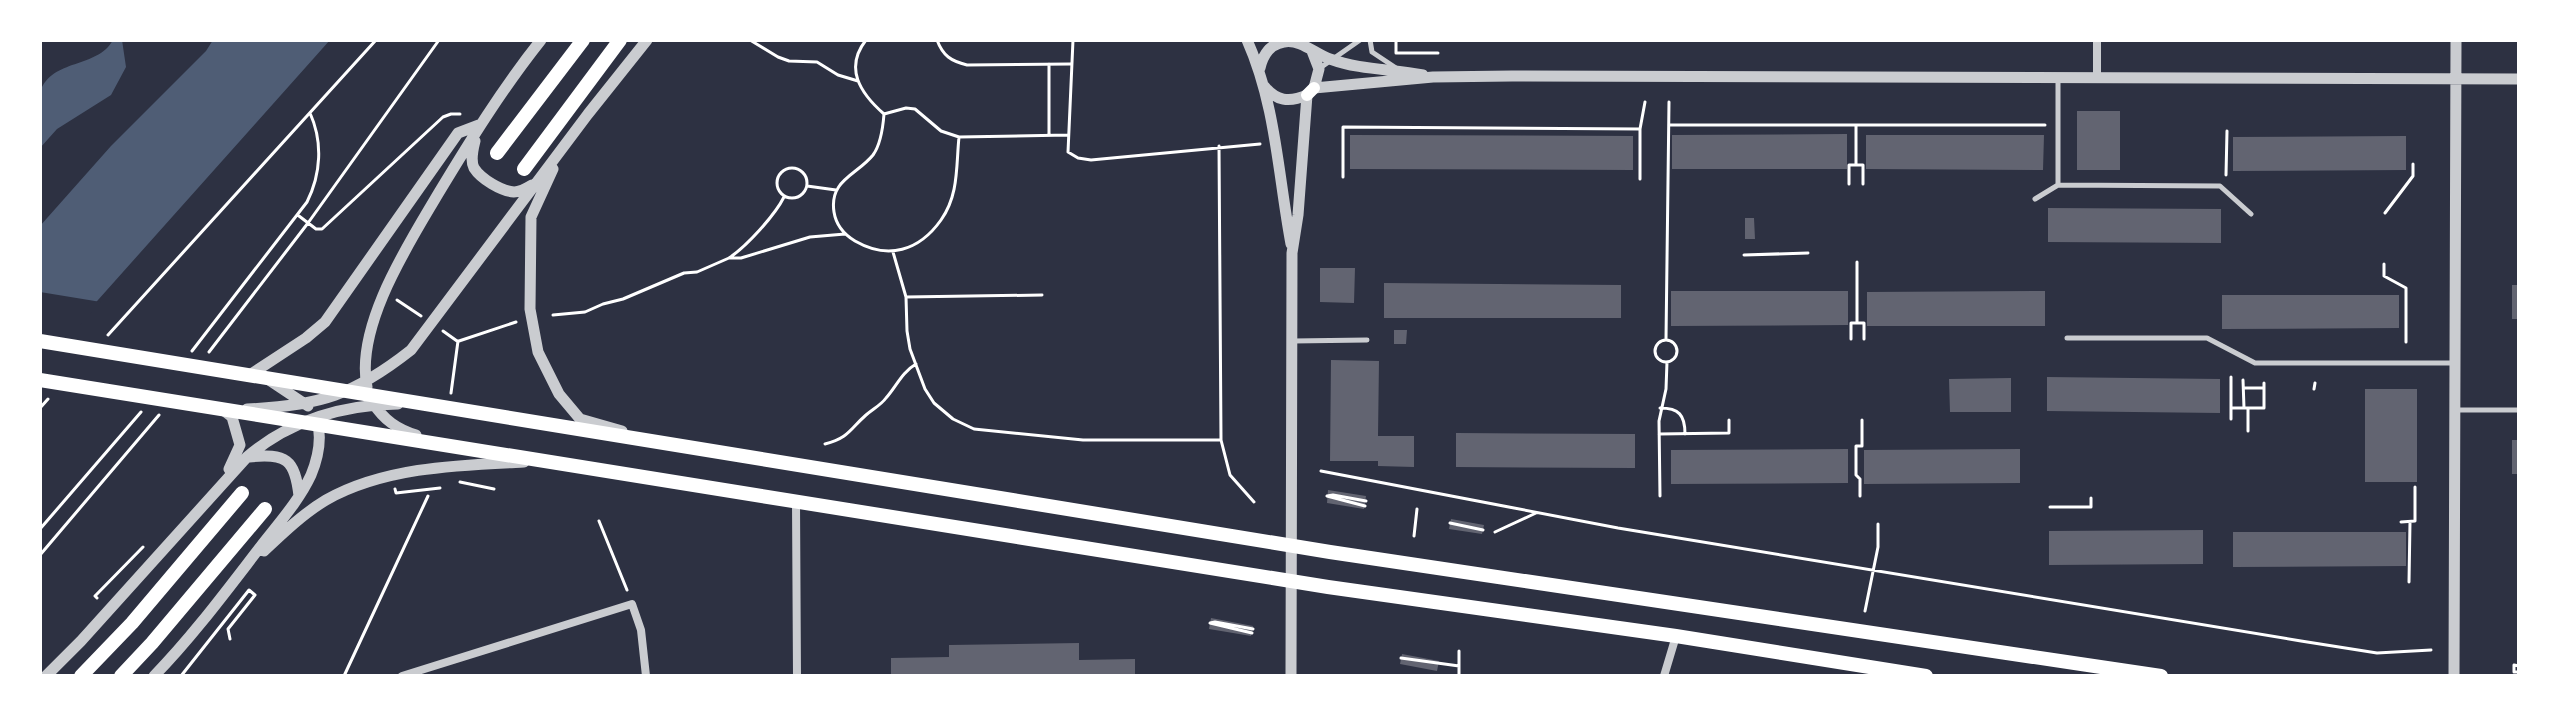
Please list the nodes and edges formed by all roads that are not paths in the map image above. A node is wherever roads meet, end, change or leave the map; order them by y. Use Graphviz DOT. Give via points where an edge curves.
graph roads {
  1 [pos="541,40"];
  2 [pos="583,40"];
  3 [pos="620,40"];
  4 [pos="647,40"];
  5 [pos="1247,40"];
  6 [pos="1360,40"];
  7 [pos="1370,40"];
  8 [pos="2097,40"];
  9 [pos="2456,40"];
  10 [pos="1304,43"];
  11 [pos="1330,59"];
  12 [pos="1260,68"];
  13 [pos="1319,69"];
  14 [pos="1400,71"];
  15 [pos="1433,77"];
  16 [pos="2058,77"];
  17 [pos="2097,77"];
  18 [pos="2455,79"];
  19 [pos="2519,79"];
  20 [pos="1264,86"];
  21 [pos="1310,92"];
  22 [pos="479,125"];
  23 [pos="563,147"];
  24 [pos="497,153"];
  25 [pos="524,169"];
  26 [pos="537,183"];
  27 [pos="2058,185"];
  28 [pos="2035,199"];
  29 [pos="2251,214"];
  30 [pos="1292,253"];
  31 [pos="2067,338"];
  32 [pos="1367,340"];
  33 [pos="40,341"];
  34 [pos="1292,341"];
  35 [pos="2455,363"];
  36 [pos="245,375"];
  37 [pos="265,378"];
  38 [pos="40,380"];
  39 [pos="351,390"];
  40 [pos="370,394"];
  41 [pos="307,404"];
  42 [pos="220,410"];
  43 [pos="2455,410"];
  44 [pos="2519,410"];
  45 [pos="316,420"];
  46 [pos="300,421"];
  47 [pos="661,441"];
  48 [pos="438,442"];
  49 [pos="247,457"];
  50 [pos="557,461"];
  51 [pos="220,486"];
  52 [pos="242,493"];
  53 [pos="299,497"];
  54 [pos="796,502"];
  55 [pos="265,509"];
  56 [pos="1292,545"];
  57 [pos="238,576"];
  58 [pos="1291,581"];
  59 [pos="1676,636"];
  60 [pos="46,676"];
  61 [pos="81,676"];
  62 [pos="121,676"];
  63 [pos="154,676"];
  64 [pos="402,676"];
  65 [pos="646,676"];
  66 [pos="797,676"];
  67 [pos="1291,676"];
  68 [pos="1664,676"];
  69 [pos="1926,676"];
  70 [pos="2161,676"];
  71 [pos="2454,676"];
  1 -- 22 [label="street"];
  2 -- 24 [label="main road"];
  3 -- 25 [label="main road"];
  4 -- 23 [label="street"];
  5 -- 12 [label="street"];
  6 -- 11 [label="lane"];
  7 -- 14 [label="lane" via="1372,52"];
  8 -- 17 [label="street"];
  9 -- 18 [label="street"];
  10 -- 11 [label="street"];
  10 -- 12 [label="street" via="1284,42 1268,51"];
  10 -- 13 [label="street"];
  11 -- 13 [label="lane"];
  11 -- 14 [label="street"];
  12 -- 20 [label="street"];
  13 -- 21 [label="street"];
  14 -- 15 [label="street"];
  15 -- 16 [label="street"];
  15 -- 21 [label="street"];
  16 -- 17 [label="street"];
  16 -- 27 [label="lane"];
  17 -- 18 [label="street"];
  18 -- 19 [label="street"];
  18 -- 35 [label="street"];
  20 -- 21 [label="street" via="1287,101"];
  20 -- 30 [label="street"];
  21 -- 30 [label="street"];
  22 -- 26 [label="street" via="474,167 499,188 517,192"];
  22 -- 36 [label="street" via="458,133 325,322"];
  22 -- 40 [label="street" via="393,271 370,336 365,368"];
  23 -- 26 [label="street"];
  23 -- 47 [label="street" via="531,217 530,309 538,352 559,394 580,419"];
  26 -- 40 [label="street" via="411,350"];
  27 -- 28 [label="lane"];
  27 -- 29 [label="lane" via="2220,186"];
  30 -- 34 [label="street"];
  31 -- 35 [label="lane" via="2207,338 2255,363"];
  32 -- 34 [label="lane"];
  33 -- 36 [label="main road"];
  34 -- 56 [label="street"];
  35 -- 43 [label="street"];
  36 -- 37 [label="main road"];
  37 -- 39 [label="main road"];
  37 -- 41 [label="street"];
  38 -- 42 [label="main road"];
  39 -- 40 [label="main road"];
  39 -- 41 [label="street"];
  40 -- 45 [label="street"];
  40 -- 47 [label="main road"];
  40 -- 48 [label="street" via="399,430"];
  41 -- 42 [label="street"];
  41 -- 45 [label="street"];
  42 -- 46 [label="main road"];
  42 -- 51 [label="street" via="232,417 240,445"];
  43 -- 44 [label="lane"];
  43 -- 71 [label="street"];
  45 -- 46 [label="main road"];
  45 -- 48 [label="main road"];
  45 -- 53 [label="street" via="316,457"];
  46 -- 49 [label="street"];
  47 -- 56 [label="main road"];
  48 -- 50 [label="main road"];
  49 -- 51 [label="street"];
  49 -- 53 [label="street" via="285,459 297,476"];
  50 -- 54 [label="main road"];
  50 -- 57 [label="street" via="463,464 384,477 327,500"];
  51 -- 60 [label="street"];
  52 -- 61 [label="main road"];
  53 -- 57 [label="street"];
  54 -- 58 [label="main road"];
  54 -- 66 [label="street"];
  55 -- 62 [label="main road"];
  56 -- 58 [label="street"];
  56 -- 70 [label="main road"];
  57 -- 63 [label="street"];
  58 -- 59 [label="main road"];
  58 -- 67 [label="street"];
  59 -- 68 [label="street"];
  59 -- 69 [label="main road"];
  64 -- 65 [label="street" via="632,604"];
}
